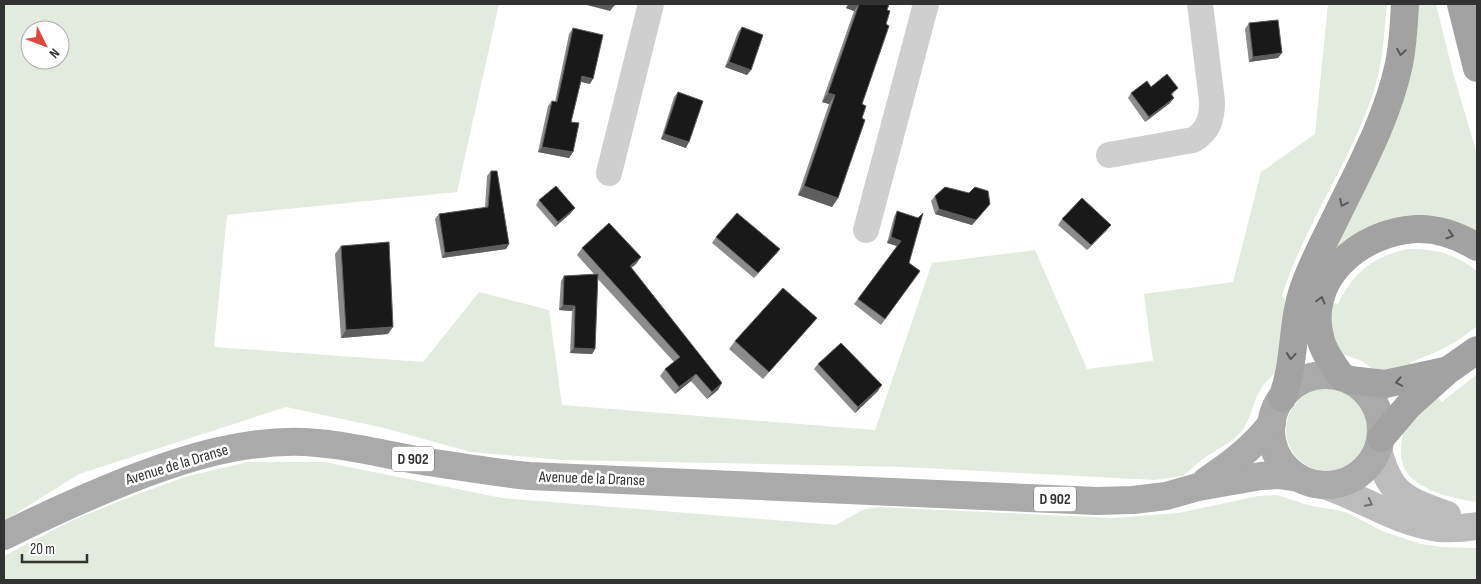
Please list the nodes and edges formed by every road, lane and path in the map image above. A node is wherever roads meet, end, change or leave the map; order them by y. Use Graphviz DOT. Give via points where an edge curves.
graph roads {
  1 [pos="651,4"];
  2 [pos="926,4"];
  3 [pos="1200,4"];
  4 [pos="1405,4"];
  5 [pos="1461,4"];
  6 [pos="1477,68"];
  7 [pos="1109,155"];
  8 [pos="609,173"];
  9 [pos="866,230"];
  10 [pos="1477,247"];
  11 [pos="1477,350"];
  12 [pos="1447,371"];
  13 [pos="1346,379"];
  14 [pos="1282,398"];
  15 [pos="1272,423"];
  16 [pos="1379,444"];
  17 [pos="1299,478"];
  18 [pos="1324,485"];
  19 [pos="1198,487"];
  20 [pos="1477,526"];
  21 [pos="4,536"];
  1 -- 8 [label="street"];
  2 -- 9 [label="street"];
  3 -- 7 [label="street" via="1212,101 1208,126 1192,140"];
  4 -- 14 [label="highway, one-way" via="1399,64 1391,92 1363,163 1303,289"];
  5 -- 6 [label="highway"];
  13 -- 10 [label="highway, one-way" via="1328,356 1318,327 1318,311 1327,282 1345,258 1370,240 1417,229 1450,234"];
  11 -- 12 [label="highway"];
  12 -- 13 [label="highway, one-way" via="1385,384"];
  12 -- 16 [label="highway" via="1404,410"];
  13 -- 14 [label="main road" via="1323,375 1304,380"];
  13 -- 16 [label="main road" via="1364,390 1375,404 1380,420"];
  14 -- 15 [label="main road"];
  15 -- 17 [label="main road" via="1272,441 1279,458"];
  15 -- 19 [label="main road, Avenue de la Dranse / D 902" via="1240,457"];
  16 -- 18 [label="main road" via="1369,464 1357,476 1341,483"];
  16 -- 20 [label="main road" via="1386,477 1393,488 1425,507"];
  17 -- 18 [label="main road"];
  17 -- 19 [label="main road, Avenue de la Dranse / D 902" via="1271,475"];
  18 -- 20 [label="main road, one-way" via="1424,525 1449,529"];
  19 -- 21 [label="main road, Avenue de la Dranse / D 902" via="1150,499 1097,501 570,479 488,472 331,445 278,442 224,449 172,463 50,512"];
}
